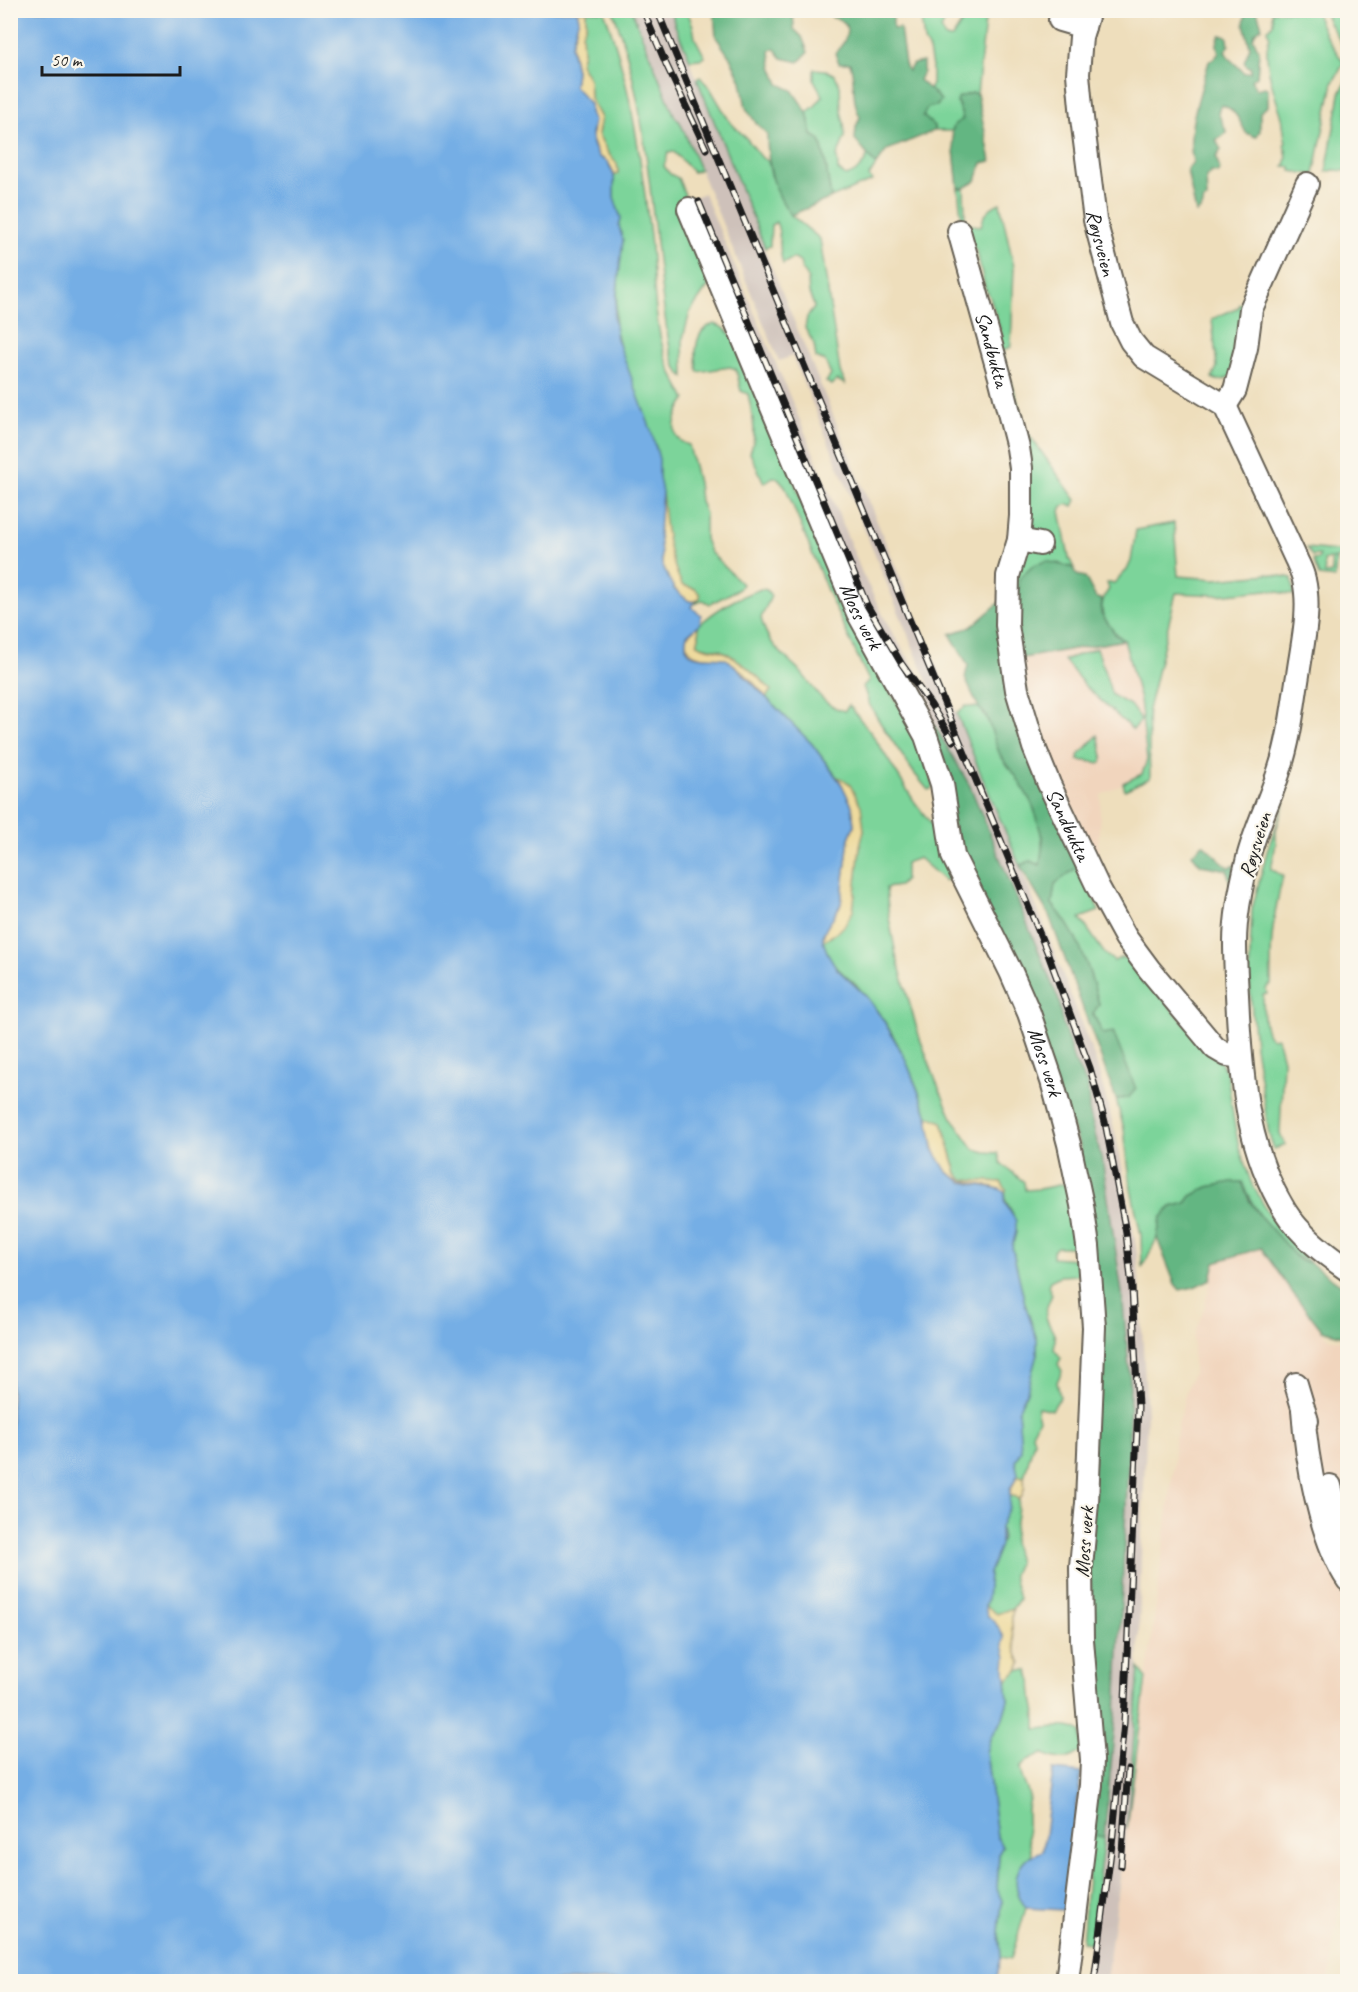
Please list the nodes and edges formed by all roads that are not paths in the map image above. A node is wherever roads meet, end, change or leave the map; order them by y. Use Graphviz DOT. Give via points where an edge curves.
graph roads {
  1 [pos="1087,19"];
  2 [pos="1060,20"];
  3 [pos="1307,184"];
  4 [pos="689,209"];
  5 [pos="959,231"];
  6 [pos="1225,406"];
  7 [pos="1240,1057"];
  8 [pos="1347,1270"];
  9 [pos="1296,1384"];
  10 [pos="1303,1409"];
  11 [pos="1347,1539"];
  12 [pos="1347,1580"];
  13 [pos="1067,1982"];
  1 -- 2 [label="street, Røysveien"];
  1 -- 6 [label="street, Røysveien" via="1078,74 1087,168 1095,220 1122,323 1144,357"];
  3 -- 6 [label="street" via="1251,309 1235,390"];
  4 -- 13 [label="street, Moss verk" via="858,613 926,736 942,784 954,856 1011,972 1042,1050 1069,1144 1082,1205 1094,1327 1081,1567 1083,1668 1092,1768"];
  5 -- 7 [label="street, Sandbukta" via="1018,448 1029,542 1008,576 1007,625 1017,690 1041,765 1126,938 1215,1048"];
  6 -- 7 [label="street, Røysveien" via="1296,559 1304,580 1306,603 1292,717 1281,766 1249,855 1238,906 1235,943"];
  7 -- 8 [label="street, Røysveien" via="1250,1125 1269,1183 1286,1214 1327,1256"];
  9 -- 10 [label="street"];
  10 -- 11 [label="street"];
  10 -- 12 [label="street" via="1305,1447 1324,1526"];
}
